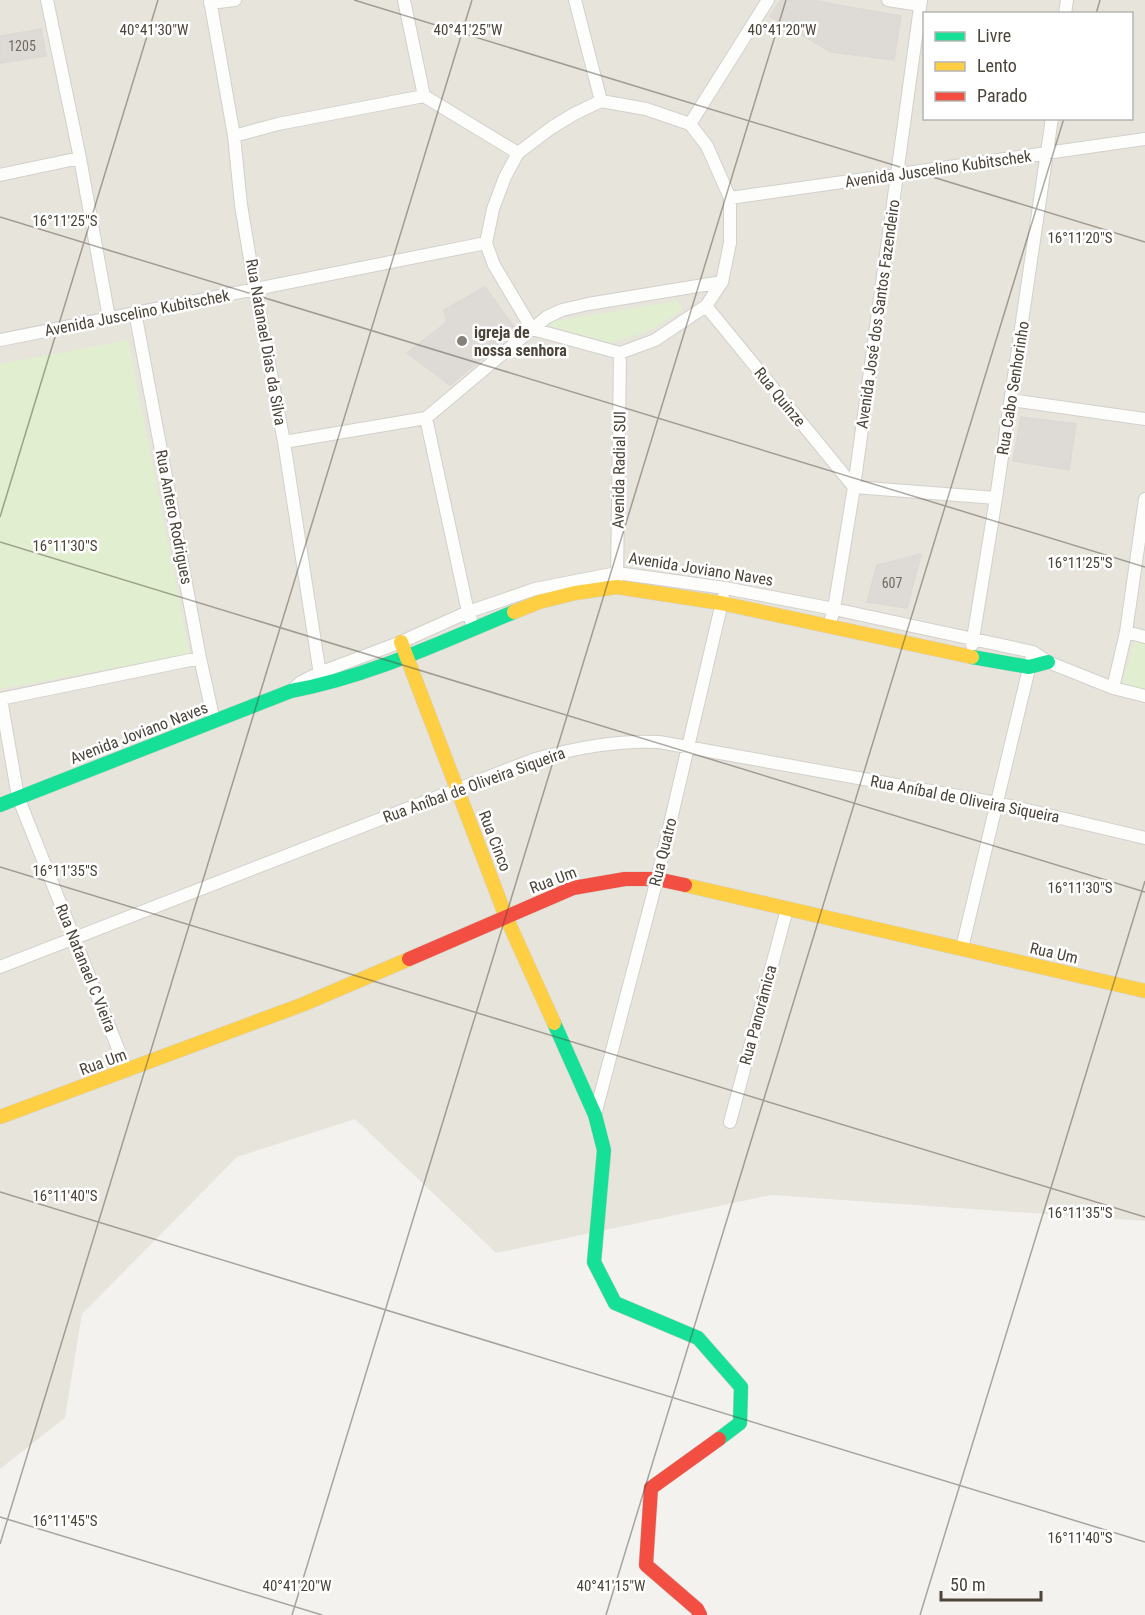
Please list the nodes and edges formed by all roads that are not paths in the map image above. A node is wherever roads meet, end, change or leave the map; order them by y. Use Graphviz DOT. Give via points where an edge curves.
graph roads {
  1 [pos="47,0"];
  2 [pos="235,0"];
  3 [pos="405,0"];
  4 [pos="575,0"];
  5 [pos="768,0"];
  6 [pos="888,0"];
  7 [pos="210,2"];
  8 [pos="920,2"];
  9 [pos="424,96"];
  10 [pos="601,101"];
  11 [pos="1052,120"];
  12 [pos="690,124"];
  13 [pos="234,136"];
  14 [pos="1145,139"];
  15 [pos="518,153"];
  16 [pos="1048,153"];
  17 [pos="80,158"];
  18 [pos="898,174"];
  19 [pos="0,175"];
  20 [pos="730,198"];
  21 [pos="486,243"];
  22 [pos="722,282"];
  23 [pos="255,289"];
  24 [pos="706,306"];
  25 [pos="135,312"];
  26 [pos="109,318"];
  27 [pos="532,329"];
  28 [pos="0,340"];
  29 [pos="620,352"];
  30 [pos="1011,400"];
  31 [pos="426,418"];
  32 [pos="1145,420"];
  33 [pos="284,442"];
  34 [pos="854,487"];
  35 [pos="996,498"];
  36 [pos="1145,499"];
  37 [pos="617,580"];
  38 [pos="725,588"];
  39 [pos="721,603"];
  40 [pos="834,609"];
  41 [pos="468,612"];
  42 [pos="829,627"];
  43 [pos="474,629"];
  44 [pos="1126,632"];
  45 [pos="1145,637"];
  46 [pos="973,639"];
  47 [pos="401,642"];
  48 [pos="1033,652"];
  49 [pos="406,656"];
  50 [pos="969,656"];
  51 [pos="200,658"];
  52 [pos="1048,662"];
  53 [pos="1029,667"];
  54 [pos="321,679"];
  55 [pos="1113,688"];
  56 [pos="1145,696"];
  57 [pos="1,699"];
  58 [pos="214,721"];
  59 [pos="688,747"];
  60 [pos="458,788"];
  61 [pos="18,797"];
  62 [pos="997,803"];
  63 [pos="0,805"];
  64 [pos="1145,838"];
  65 [pos="657,879"];
  66 [pos="787,909"];
  67 [pos="506,917"];
  68 [pos="73,938"];
  69 [pos="962,948"];
  70 [pos="0,967"];
  71 [pos="1145,991"];
  72 [pos="127,1071"];
  73 [pos="595,1115"];
  74 [pos="0,1117"];
  75 [pos="730,1122"];
  76 [pos="700,1615"];
  1 -- 17 [label="street"];
  2 -- 7 [label="street"];
  3 -- 9 [label="street"];
  4 -- 10 [label="street"];
  5 -- 12 [label="street"];
  6 -- 8 [label="street"];
  7 -- 13 [label="street, Rua Natanael Dias da Silva"];
  8 -- 18 [label="street, Avenida José dos Santos Fazendeiro"];
  9 -- 13 [label="street"];
  9 -- 15 [label="street"];
  10 -- 12 [label="street" via="646,109"];
  10 -- 15 [label="street" via="550,128"];
  11 -- 16 [label="street, Rua Cabo Senhorinho"];
  12 -- 20 [label="street" via="707,146"];
  13 -- 23 [label="street, Rua Natanael Dias da Silva"];
  14 -- 16 [label="street, Avenida Juscelino Kubitschek"];
  15 -- 21 [label="street" via="493,209"];
  16 -- 18 [label="street, Avenida Juscelino Kubitschek"];
  16 -- 30 [label="street, Rua Cabo Senhorinho"];
  17 -- 19 [label="street"];
  17 -- 26 [label="street"];
  18 -- 20 [label="street, Avenida Juscelino Kubitschek"];
  18 -- 34 [label="street, Avenida José dos Santos Fazendeiro"];
  20 -- 22 [label="street" via="730,243"];
  21 -- 23 [label="street, Avenida Juscelino Kubitschek"];
  21 -- 27 [label="street" via="494,266"];
  22 -- 24 [label="street"];
  22 -- 27 [label="street" via="571,308 547,317"];
  23 -- 25 [label="street, Avenida Juscelino Kubitschek"];
  23 -- 33 [label="street, Rua Natanael Dias da Silva"];
  24 -- 29 [label="street" via="655,340"];
  24 -- 34 [label="street, Rua Quinze"];
  25 -- 26 [label="street, Avenida Juscelino Kubitschek"];
  25 -- 51 [label="street, Rua Antero Rodrigues"];
  26 -- 28 [label="street, Avenida Juscelino Kubitschek"];
  27 -- 29 [label="street"];
  27 -- 31 [label="street"];
  29 -- 37 [label="street, Avenida Radial SUl"];
  30 -- 32 [label="street"];
  30 -- 35 [label="street, Rua Cabo Senhorinho"];
  31 -- 33 [label="street"];
  31 -- 41 [label="street"];
  33 -- 54 [label="street, Rua Natanael Dias da Silva"];
  34 -- 35 [label="street"];
  34 -- 40 [label="street, Avenida José dos Santos Fazendeiro"];
  35 -- 46 [label="street, Rua Cabo Senhorinho"];
  36 -- 44 [label="street"];
  37 -- 38 [label="street, Avenida Joviano Naves"];
  37 -- 39 [label="street, Avenida Joviano Naves"];
  37 -- 41 [label="street, Avenida Joviano Naves" via="535,589"];
  37 -- 43 [label="street, Avenida Joviano Naves" via="539,602"];
  38 -- 39 [label="street, Rua Quatro"];
  38 -- 40 [label="street, Avenida Joviano Naves"];
  39 -- 42 [label="street, Avenida Joviano Naves"];
  39 -- 59 [label="street, Rua Quatro"];
  40 -- 42 [label="street, Avenida José dos Santos Fazendeiro"];
  40 -- 46 [label="street, Avenida Joviano Naves"];
  41 -- 43 [label="street"];
  41 -- 47 [label="street, Avenida Joviano Naves"];
  42 -- 50 [label="street, Avenida Joviano Naves"];
  43 -- 49 [label="street, Avenida Joviano Naves"];
  44 -- 45 [label="street"];
  44 -- 55 [label="street"];
  46 -- 48 [label="street, Avenida Joviano Naves"];
  46 -- 50 [label="street, Rua Cabo Senhorinho"];
  47 -- 49 [label="street, Rua Cinco"];
  47 -- 54 [label="street, Avenida Joviano Naves"];
  48 -- 52 [label="street, Avenida Joviano Naves"];
  48 -- 53 [label="street"];
  49 -- 54 [label="street, Avenida Joviano Naves"];
  49 -- 60 [label="street, Rua Cinco"];
  50 -- 53 [label="street, Avenida Joviano Naves"];
  51 -- 57 [label="street"];
  51 -- 58 [label="street, Rua Antero Rodrigues"];
  52 -- 53 [label="street, Avenida Joviano Naves"];
  52 -- 55 [label="street, Avenida Joviano Naves"];
  53 -- 62 [label="street"];
  54 -- 58 [label="street, Avenida Joviano Naves" via="307,689 291,691"];
  55 -- 56 [label="street, Avenida Joviano Naves"];
  57 -- 61 [label="street, Rua Natanael C Vieira"];
  58 -- 61 [label="street, Avenida Joviano Naves"];
  59 -- 60 [label="street, Rua Aníbal de Oliveira Siqueira" via="628,741 582,746"];
  59 -- 62 [label="street, Rua Aníbal de Oliveira Siqueira"];
  59 -- 65 [label="street, Rua Quatro"];
  60 -- 67 [label="street, Rua Cinco"];
  60 -- 68 [label="street, Rua Aníbal de Oliveira Siqueira"];
  61 -- 63 [label="street, Avenida Joviano Naves"];
  61 -- 68 [label="street, Rua Natanael C Vieira"];
  62 -- 64 [label="street, Rua Aníbal de Oliveira Siqueira"];
  62 -- 69 [label="street"];
  65 -- 66 [label="street, Rua Um"];
  65 -- 67 [label="street, Rua Um" via="625,879 573,888"];
  65 -- 73 [label="street, Rua Quatro"];
  66 -- 69 [label="street, Rua Um"];
  66 -- 75 [label="street, Rua Panorâmica"];
  67 -- 72 [label="street, Rua Um" via="304,1004"];
  67 -- 73 [label="street, Rua Cinco"];
  68 -- 70 [label="street, Rua Aníbal de Oliveira Siqueira"];
  68 -- 72 [label="street, Rua Natanael C Vieira"];
  69 -- 71 [label="street, Rua Um"];
  72 -- 74 [label="street, Rua Um"];
  73 -- 76 [label="street, Rua Cinco" via="604,1150 594,1262 615,1303 698,1338 741,1387 740,1422 651,1488 646,1565"];
}
